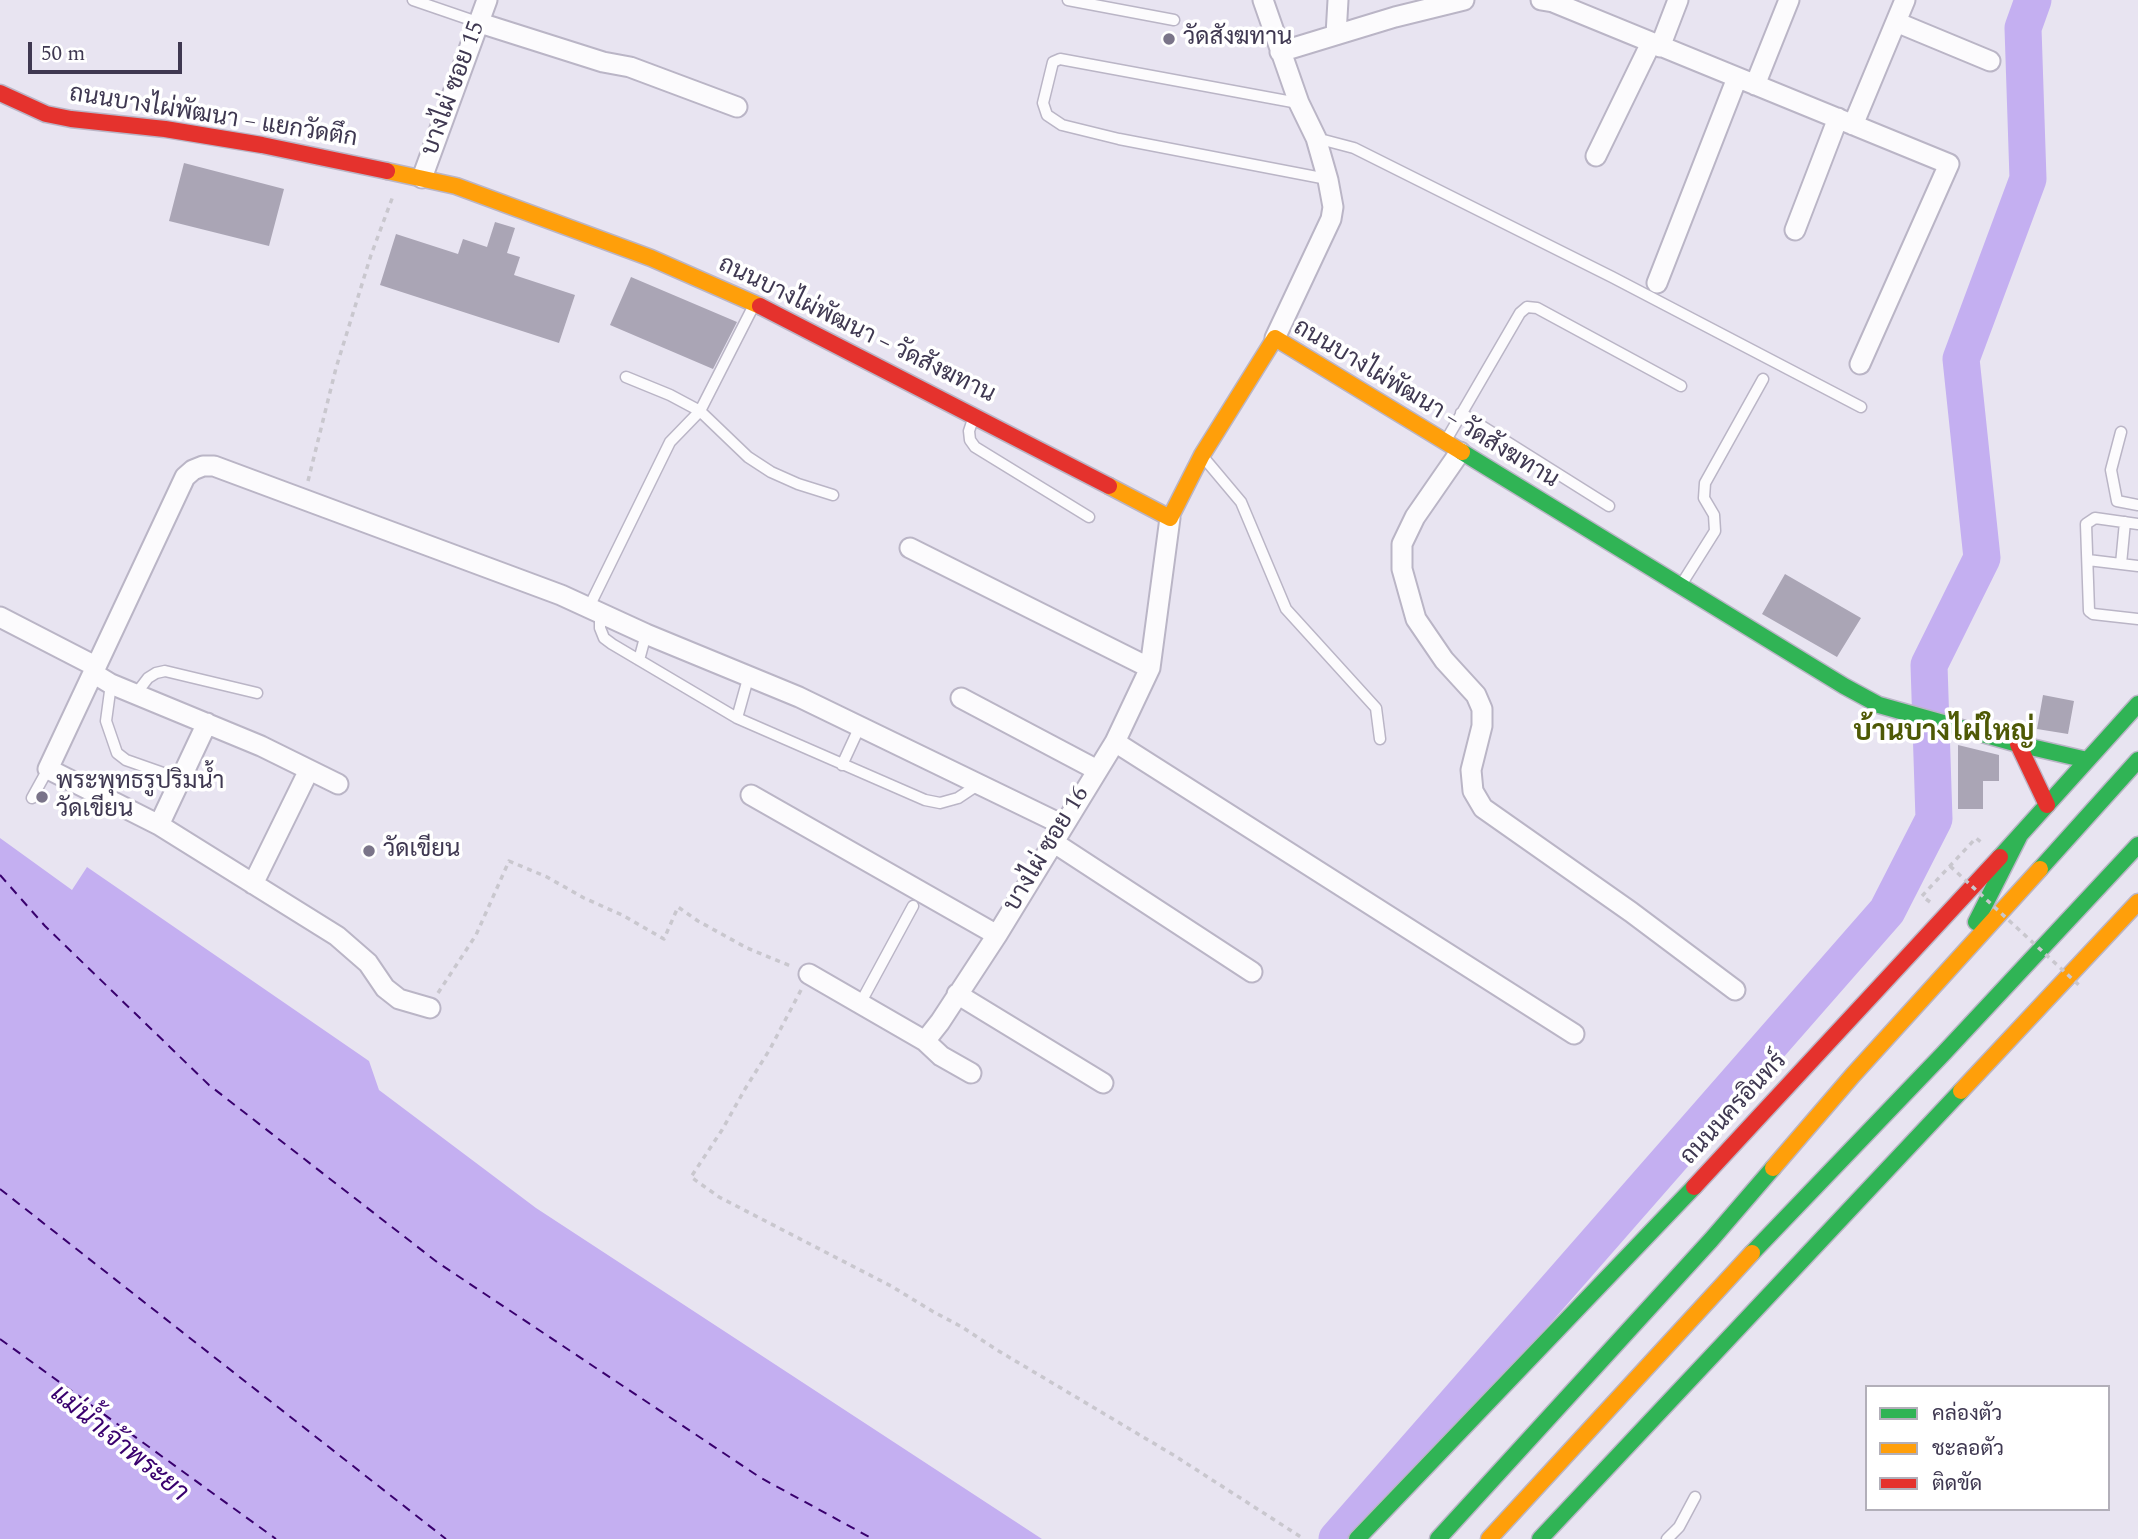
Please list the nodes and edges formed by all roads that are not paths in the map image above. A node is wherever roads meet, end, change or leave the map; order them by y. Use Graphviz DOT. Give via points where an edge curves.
graph roads {
  1 [pos="413,0"];
  2 [pos="487,0"];
  3 [pos="1068,0"];
  4 [pos="1263,0"];
  5 [pos="1338,0"];
  6 [pos="1464,0"];
  7 [pos="1678,0"];
  8 [pos="1789,0"];
  9 [pos="1905,0"];
  10 [pos="1550,1"];
  11 [pos="1437,4"];
  12 [pos="1174,20"];
  13 [pos="1895,22"];
  14 [pos="480,23"];
  15 [pos="1336,35"];
  16 [pos="1655,45"];
  17 [pos="1280,52"];
  18 [pos="1990,61"];
  19 [pos="1746,82"];
  20 [pos="0,93"];
  21 [pos="1299,103"];
  22 [pos="737,107"];
  23 [pos="1846,121"];
  24 [pos="1316,138"];
  25 [pos="1597,156"];
  26 [pos="422,178"];
  27 [pos="1328,180"];
  28 [pos="1795,230"];
  29 [pos="1657,283"];
  30 [pos="755,303"];
  31 [pos="1275,338"];
  32 [pos="1860,364"];
  33 [pos="626,377"];
  34 [pos="1763,379"];
  35 [pos="1681,386"];
  36 [pos="1861,407"];
  37 [pos="700,411"];
  38 [pos="1461,413"];
  39 [pos="975,415"];
  40 [pos="2121,432"];
  41 [pos="1452,447"];
  42 [pos="1202,456"];
  43 [pos="833,495"];
  44 [pos="2138,505"];
  45 [pos="1609,506"];
  46 [pos="1089,517"];
  47 [pos="1170,518"];
  48 [pos="2126,522"];
  49 [pos="2138,524"];
  50 [pos="910,548"];
  51 [pos="2088,560"];
  52 [pos="2121,564"];
  53 [pos="2138,566"];
  54 [pos="1680,586"];
  55 [pos="594,610"];
  56 [pos="0,617"];
  57 [pos="2138,619"];
  58 [pos="646,634"];
  59 [pos="639,660"];
  60 [pos="1150,668"];
  61 [pos="94,670"];
  62 [pos="749,675"];
  63 [pos="111,684"];
  64 [pos="257,693"];
  65 [pos="135,695"];
  66 [pos="961,698"];
  67 [pos="2138,704"];
  68 [pos="737,718"];
  69 [pos="207,723"];
  70 [pos="860,726"];
  71 [pos="1380,739"];
  72 [pos="1115,742"];
  73 [pos="2018,744"];
  74 [pos="2087,760"];
  75 [pos="2138,760"];
  76 [pos="842,765"];
  77 [pos="48,769"];
  78 [pos="309,770"];
  79 [pos="1097,770"];
  80 [pos="180,779"];
  81 [pos="338,784"];
  82 [pos="979,784"];
  83 [pos="751,795"];
  84 [pos="32,798"];
  85 [pos="2047,805"];
  86 [pos="159,825"];
  87 [pos="1063,825"];
  88 [pos="2020,835"];
  89 [pos="1053,842"];
  90 [pos="2138,845"];
  91 [pos="253,884"];
  92 [pos="2138,902"];
  93 [pos="914,906"];
  94 [pos="997,935"];
  95 [pos="1958,956"];
  96 [pos="1252,972"];
  97 [pos="809,974"];
  98 [pos="1735,990"];
  99 [pos="957,994"];
  100 [pos="433,1001"];
  101 [pos="861,1002"];
  102 [pos="1574,1034"];
  103 [pos="925,1041"];
  104 [pos="971,1073"];
  105 [pos="1104,1083"];
  106 [pos="1695,1497"];
  107 [pos="1543,1538"];
  108 [pos="1357,1539"];
  109 [pos="1438,1539"];
  110 [pos="1489,1539"];
  111 [pos="1667,1539"];
  1 -- 14 [label="lane"];
  2 -- 14 [label="street, บางไผ่ ซอย 15"];
  3 -- 12 [label="lane"];
  4 -- 17 [label="street"];
  5 -- 15 [label="street"];
  6 -- 11 [label="street"];
  7 -- 16 [label="street"];
  8 -- 19 [label="street"];
  9 -- 13 [label="street"];
  10 -- 16 [label="street"];
  11 -- 15 [label="street"];
  13 -- 18 [label="street"];
  13 -- 23 [label="street"];
  14 -- 22 [label="street" via="630,67"];
  14 -- 26 [label="street, บางไผ่ ซอย 15"];
  15 -- 17 [label="street"];
  16 -- 19 [label="street"];
  16 -- 25 [label="street"];
  17 -- 21 [label="street"];
  19 -- 23 [label="street"];
  19 -- 29 [label="street"];
  20 -- 26 [label="main road, ถนนบางไผ่พัฒนา – แยกวัดตึก" via="46,114 262,145"];
  21 -- 24 [label="street"];
  21 -- 27 [label="lane" via="1060,58 1053,62 1043,103 1047,115 1062,125"];
  23 -- 28 [label="street"];
  23 -- 32 [label="street" via="1949,164"];
  24 -- 27 [label="street"];
  24 -- 36 [label="lane" via="1354,148"];
  26 -- 30 [label="main road, ถนนบางไผ่พัฒนา – วัดสังฆทาน" via="456,186 650,258"];
  27 -- 31 [label="street" via="1331,219"];
  30 -- 37 [label="lane"];
  30 -- 39 [label="main road, ถนนบางไผ่พัฒนา – วัดสังฆทาน"];
  31 -- 41 [label="main road, ถนนบางไผ่พัฒนา – วัดสังฆทาน"];
  31 -- 42 [label="main road, ถนนบางไผ่พัฒนา – วัดสังฆทาน"];
  33 -- 37 [label="lane"];
  34 -- 54 [label="lane" via="1705,483 1704,498 1714,514 1715,531"];
  35 -- 38 [label="lane" via="1537,308 1527,307"];
  37 -- 43 [label="lane" via="748,457 771,472"];
  37 -- 55 [label="lane" via="670,442"];
  38 -- 41 [label="lane"];
  38 -- 45 [label="lane"];
  39 -- 46 [label="lane" via="969,431 975,447"];
  39 -- 47 [label="main road, ถนนบางไผ่พัฒนา – วัดสังฆทาน"];
  40 -- 44 [label="lane" via="2111,470 2117,501"];
  41 -- 54 [label="main road, ถนนบางไผ่พัฒนา – วัดสังฆทาน"];
  41 -- 98 [label="street" via="1402,544 1402,569 1416,619 1482,709 1471,770 1473,791 1483,808"];
  42 -- 47 [label="main road, ถนนบางไผ่พัฒนา – วัดสังฆทาน"];
  42 -- 71 [label="lane" via="1241,502 1286,610 1376,708"];
  47 -- 60 [label="street, บางไผ่ ซอย 16"];
  48 -- 49 [label="lane"];
  48 -- 51 [label="lane" via="2090,520 2086,524"];
  48 -- 52 [label="lane"];
  50 -- 60 [label="street"];
  51 -- 52 [label="lane"];
  51 -- 57 [label="lane" via="2089,611"];
  52 -- 53 [label="lane"];
  54 -- 73 [label="main road, ถนนบางไผ่พัฒนา – วัดสังฆทาน" via="1879,705"];
  55 -- 58 [label="street"];
  55 -- 59 [label="lane" via="604,638"];
  55 -- 61 [label="street" via="399,534 204,466 185,477"];
  56 -- 61 [label="street"];
  58 -- 59 [label="lane"];
  58 -- 62 [label="street"];
  59 -- 68 [label="lane"];
  60 -- 72 [label="street, บางไผ่ ซอย 16"];
  61 -- 63 [label="street"];
  61 -- 77 [label="street"];
  62 -- 68 [label="lane"];
  62 -- 70 [label="street"];
  63 -- 65 [label="street"];
  63 -- 80 [label="lane" via="106,721 117,753"];
  64 -- 65 [label="lane" via="166,671 148,678"];
  65 -- 69 [label="street"];
  66 -- 79 [label="street"];
  67 -- 74 [label="main road, ถนนนครอินทร์"];
  68 -- 76 [label="lane"];
  69 -- 78 [label="street"];
  69 -- 80 [label="street"];
  70 -- 76 [label="lane"];
  70 -- 82 [label="street"];
  72 -- 79 [label="street, บางไผ่ ซอย 16"];
  72 -- 102 [label="street"];
  73 -- 74 [label="main road, ถนนบางไผ่พัฒนา – วัดสังฆทาน"];
  73 -- 85 [label="main road"];
  74 -- 85 [label="main road, ถนนนครอินทร์"];
  75 -- 95 [label="main road"];
  76 -- 82 [label="lane" via="940,803"];
  77 -- 84 [label="lane"];
  77 -- 86 [label="street"];
  78 -- 81 [label="street"];
  78 -- 91 [label="street"];
  79 -- 87 [label="street, บางไผ่ ซอย 16"];
  80 -- 86 [label="street"];
  82 -- 87 [label="street"];
  83 -- 94 [label="street"];
  85 -- 88 [label="main road, ถนนนครอินทร์"];
  86 -- 91 [label="street"];
  87 -- 89 [label="street, บางไผ่ ซอย 16"];
  88 -- 95 [label="main road"];
  88 -- 108 [label="main road, ถนนนครอินทร์" via="1641,1244"];
  89 -- 94 [label="street, บางไผ่ ซอย 16"];
  89 -- 96 [label="street"];
  90 -- 110 [label="main road"];
  91 -- 100 [label="street" via="346,944 399,999"];
  92 -- 107 [label="main road"];
  93 -- 101 [label="lane"];
  94 -- 99 [label="street, บางไผ่ ซอย 16"];
  95 -- 109 [label="main road" via="1711,1240"];
  97 -- 101 [label="street"];
  99 -- 103 [label="street, บางไผ่ ซอย 16"];
  99 -- 105 [label="street"];
  101 -- 103 [label="street"];
  103 -- 104 [label="street"];
  106 -- 111 [label="lane"];
}
